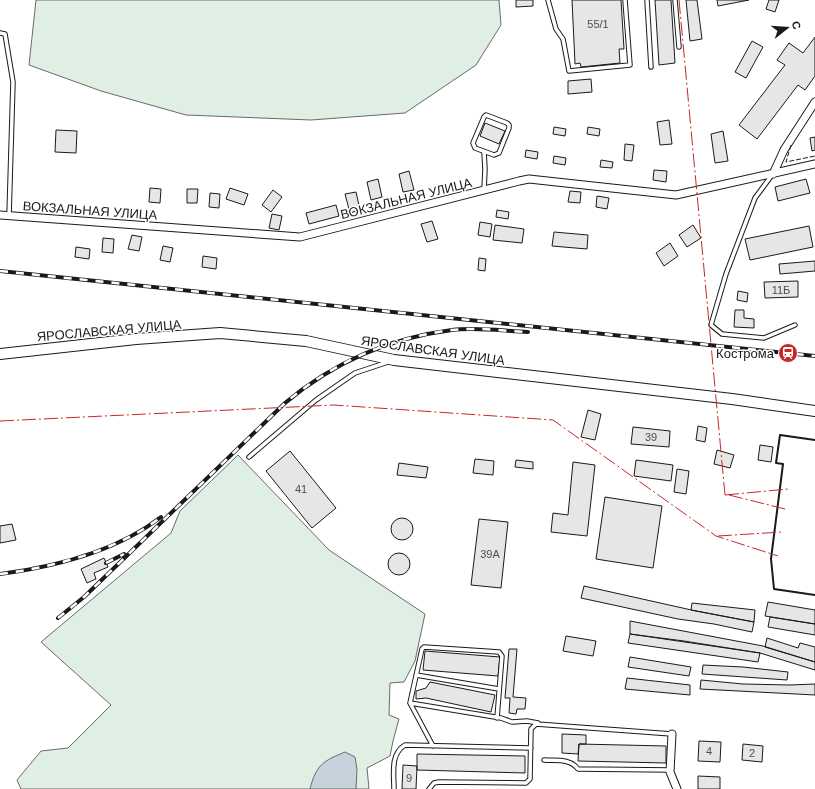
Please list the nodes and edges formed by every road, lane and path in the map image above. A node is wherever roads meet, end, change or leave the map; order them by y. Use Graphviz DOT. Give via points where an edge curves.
graph roads {
  1 [pos="548,0"];
  2 [pos="625,0"];
  3 [pos="648,0"];
  4 [pos="675,0"];
  5 [pos="0,33"];
  6 [pos="679,47"];
  7 [pos="651,67"];
  8 [pos="815,102"];
  9 [pos="484,152"];
  10 [pos="815,164"];
  11 [pos="772,174"];
  12 [pos="484,190"];
  13 [pos="0,215"];
  14 [pos="9,216"];
  15 [pos="796,325"];
  16 [pos="0,354"];
  17 [pos="394,360"];
  18 [pos="815,411"];
  19 [pos="249,457"];
  20 [pos="416,675"];
  21 [pos="499,689"];
  22 [pos="410,703"];
  23 [pos="496,718"];
  24 [pos="540,723"];
  25 [pos="672,734"];
  26 [pos="433,746"];
  27 [pos="531,748"];
  28 [pos="544,760"];
  29 [pos="670,770"];
  30 [pos="394,789"];
  31 [pos="429,789"];
  32 [pos="677,789"];
  1 -- 2 [label="lane" via="556,29 563,39 569,71 630,65"];
  3 -- 7 [label="lane"];
  4 -- 6 [label="lane"];
  5 -- 14 [label="lane" via="4,34 13,82"];
  8 -- 11 [label="street" via="784,150"];
  9 -- 9 [label="lane" via="475,148 474,143 484,117 489,116 507,123 509,128 499,153 494,156"];
  9 -- 12 [label="lane"];
  10 -- 11 [label="street, ВОКЗАЛЬНАЯ УЛИЦА"];
  11 -- 12 [label="street, ВОКЗАЛЬНАЯ УЛИЦА" via="676,194 529,179"];
  11 -- 15 [label="lane" via="755,198 726,274 711,326 722,334 764,338"];
  12 -- 14 [label="street, ВОКЗАЛЬНАЯ УЛИЦА" via="300,237"];
  13 -- 14 [label="street, ВОКЗАЛЬНАЯ УЛИЦА"];
  16 -- 17 [label="main road, ЯРОСЛАВСКАЯ УЛИЦА" via="136,339 220,333 306,342"];
  17 -- 18 [label="main road, ЯРОСЛАВСКАЯ УЛИЦА"];
  17 -- 19 [label="lane" via="354,373 316,400"];
  20 -- 21 [label="lane"];
  20 -- 21 [label="lane" via="424,646 499,652 502,656"];
  20 -- 22 [label="lane"];
  21 -- 23 [label="lane"];
  22 -- 23 [label="lane"];
  22 -- 26 [label="lane"];
  23 -- 24 [label="lane" via="512,722"];
  24 -- 25 [label="lane"];
  24 -- 27 [label="lane" via="531,729"];
  25 -- 29 [label="street"];
  26 -- 27 [label="lane"];
  26 -- 30 [label="lane" via="404,745 397,751"];
  27 -- 31 [label="lane" via="530,779 526,783 439,782 434,783"];
  28 -- 29 [label="lane" via="567,761 578,768"];
  29 -- 32 [label="street"];
}
